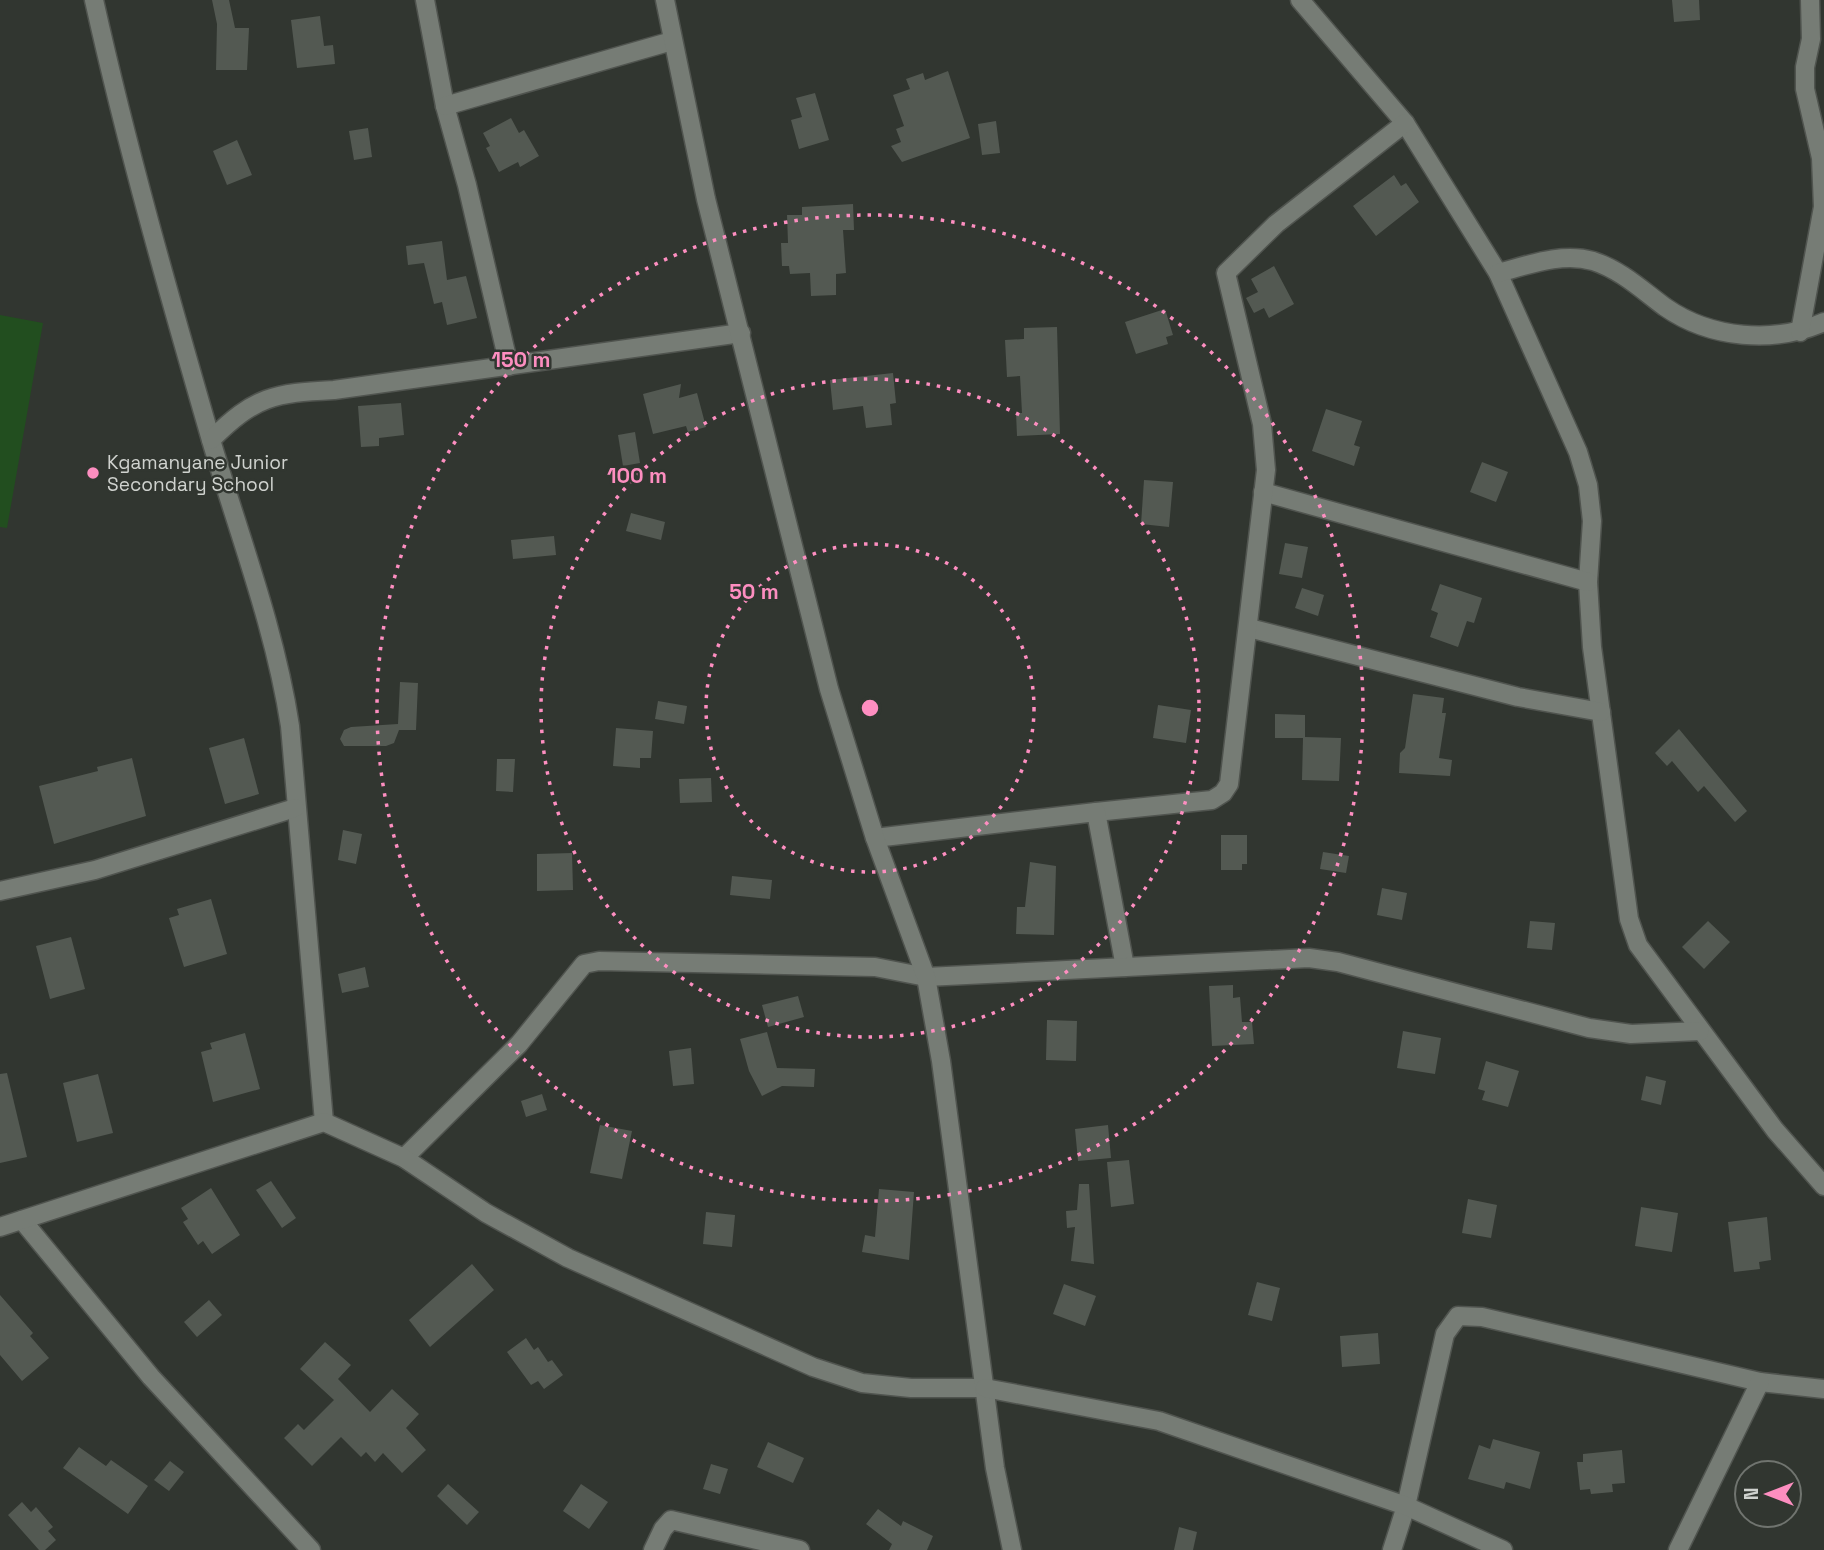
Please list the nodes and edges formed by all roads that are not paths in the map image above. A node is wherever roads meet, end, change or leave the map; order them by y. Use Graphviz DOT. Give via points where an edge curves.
graph roads {
  1 [pos="94,0"];
  2 [pos="425,0"];
  3 [pos="665,0"];
  4 [pos="1300,0"];
  5 [pos="1810,0"];
  6 [pos="672,41"];
  7 [pos="444,106"];
  8 [pos="1405,123"];
  9 [pos="1498,273"];
  10 [pos="1824,323"];
  11 [pos="1800,332"];
  12 [pos="741,333"];
  13 [pos="509,366"];
  14 [pos="211,440"];
  15 [pos="1263,492"];
  16 [pos="1588,582"];
  17 [pos="1249,628"];
  18 [pos="1601,712"];
  19 [pos="295,808"];
  20 [pos="1096,812"];
  21 [pos="875,838"];
  22 [pos="0,891"];
  23 [pos="1125,967"];
  24 [pos="926,977"];
  25 [pos="1700,1031"];
  26 [pos="324,1122"];
  27 [pos="404,1158"];
  28 [pos="1824,1186"];
  29 [pos="22,1220"];
  30 [pos="0,1227"];
  31 [pos="1760,1382"];
  32 [pos="985,1388"];
  33 [pos="1824,1388"];
  34 [pos="1406,1506"];
  35 [pos="1007,1528"];
  36 [pos="311,1550"];
  37 [pos="653,1550"];
  38 [pos="800,1550"];
  39 [pos="1000,1550"];
  40 [pos="1012,1550"];
  41 [pos="1392,1550"];
  42 [pos="1503,1550"];
  43 [pos="1678,1550"];
  1 -- 14 [label="street" via="117,103"];
  2 -- 7 [label="street"];
  3 -- 6 [label="street"];
  4 -- 8 [label="street"];
  5 -- 11 [label="street" via="1805,89 1821,158 1823,207"];
  6 -- 7 [label="street"];
  6 -- 12 [label="street"];
  7 -- 13 [label="street"];
  8 -- 9 [label="street"];
  8 -- 15 [label="street" via="1276,224 1226,273 1262,424"];
  9 -- 11 [label="street" via="1555,258 1591,260 1621,273 1668,309 1726,334"];
  9 -- 16 [label="street" via="1585,474 1592,521"];
  10 -- 11 [label="street"];
  12 -- 13 [label="street"];
  12 -- 21 [label="street" via="829,690"];
  13 -- 14 [label="street" via="283,393 238,413"];
  14 -- 19 [label="street" via="281,669"];
  15 -- 16 [label="street"];
  15 -- 17 [label="street"];
  16 -- 18 [label="street"];
  17 -- 18 [label="street" via="1518,697"];
  17 -- 20 [label="street" via="1229,784 1223,793 1212,800"];
  18 -- 25 [label="street" via="1629,919 1638,945"];
  19 -- 22 [label="street" via="95,870"];
  19 -- 26 [label="street"];
  20 -- 21 [label="street"];
  20 -- 23 [label="street"];
  21 -- 24 [label="street"];
  23 -- 24 [label="street"];
  23 -- 25 [label="street" via="1309,958 1589,1028 1631,1034"];
  24 -- 27 [label="street" via="875,967 584,964 511,1053"];
  24 -- 32 [label="street"];
  25 -- 28 [label="street"];
  26 -- 27 [label="street"];
  26 -- 29 [label="street"];
  27 -- 32 [label="street" via="486,1213 568,1258 813,1367 862,1383"];
  29 -- 30 [label="street"];
  29 -- 36 [label="street" via="151,1377"];
  31 -- 33 [label="street"];
  31 -- 34 [label="street" via="1482,1317 1458,1316 1445,1334"];
  31 -- 43 [label="street"];
  32 -- 34 [label="street" via="1159,1422"];
  32 -- 35 [label="street"];
  34 -- 41 [label="street"];
  34 -- 42 [label="street"];
  35 -- 39 [label="street"];
  35 -- 40 [label="street"];
  37 -- 38 [label="street" via="671,1520"];
}
